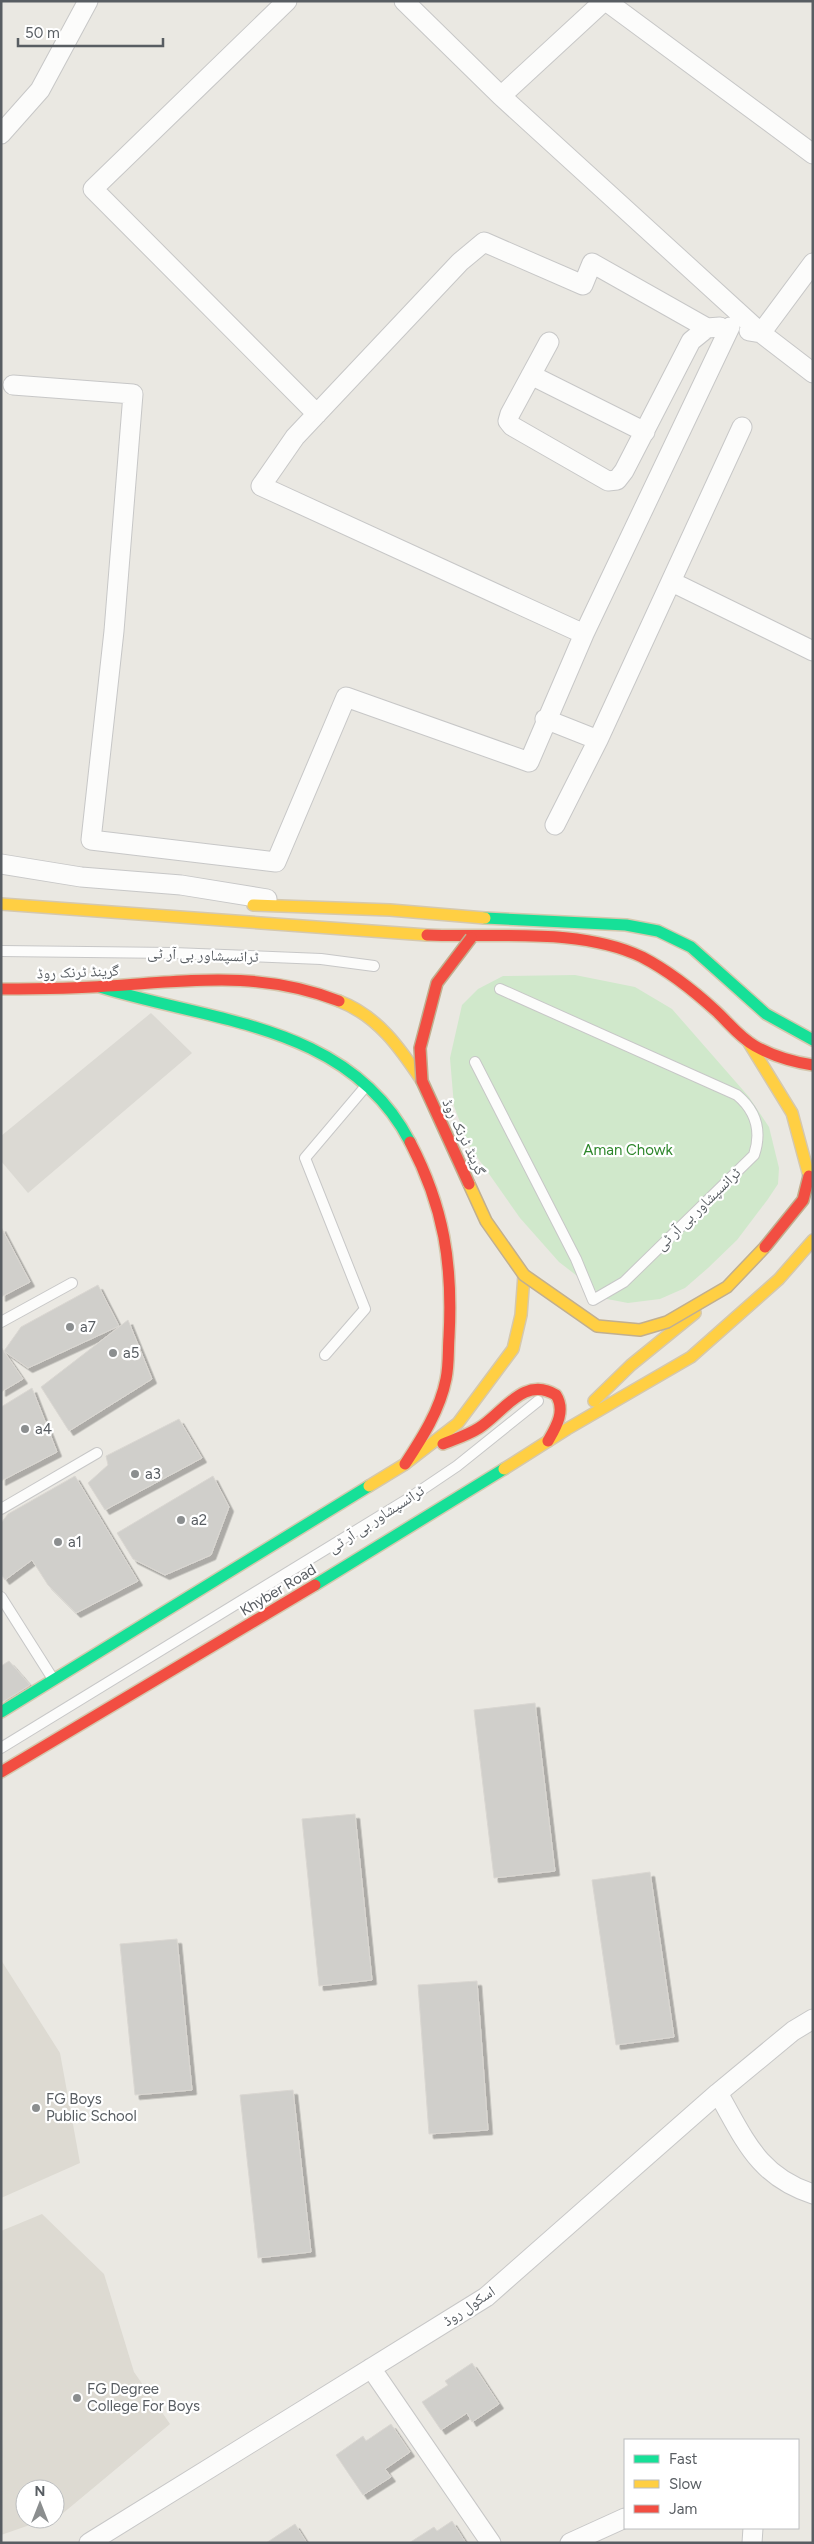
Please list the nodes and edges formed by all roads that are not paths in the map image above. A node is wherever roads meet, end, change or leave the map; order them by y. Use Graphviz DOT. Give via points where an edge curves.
graph roads {
  1 [pos="88,1"];
  2 [pos="287,1"];
  3 [pos="404,1"];
  4 [pos="605,1"];
  5 [pos="500,96"];
  6 [pos="1,134"];
  7 [pos="813,154"];
  8 [pos="813,263"];
  9 [pos="730,327"];
  10 [pos="707,328"];
  11 [pos="762,333"];
  12 [pos="549,342"];
  13 [pos="813,372"];
  14 [pos="531,375"];
  15 [pos="13,385"];
  16 [pos="317,414"];
  17 [pos="742,427"];
  18 [pos="644,432"];
  19 [pos="672,582"];
  20 [pos="584,634"];
  21 [pos="813,651"];
  22 [pos="545,720"];
  23 [pos="598,740"];
  24 [pos="555,825"];
  25 [pos="1,864"];
  26 [pos="1,898"];
  27 [pos="105,900"];
  28 [pos="1,904"];
  29 [pos="222,904"];
  30 [pos="319,908"];
  31 [pos="471,938"];
  32 [pos="1,951"];
  33 [pos="374,966"];
  34 [pos="100,988"];
  35 [pos="500,989"];
  36 [pos="1,990"];
  37 [pos="813,1040"];
  38 [pos="749,1043"];
  39 [pos="474,1062"];
  40 [pos="813,1065"];
  41 [pos="422,1081"];
  42 [pos="367,1086"];
  43 [pos="811,1174"];
  44 [pos="813,1240"];
  45 [pos="524,1275"];
  46 [pos="72,1283"];
  47 [pos="728,1287"];
  48 [pos="1,1322"];
  49 [pos="325,1355"];
  50 [pos="538,1401"];
  51 [pos="567,1429"];
  52 [pos="548,1441"];
  53 [pos="97,1453"];
  54 [pos="417,1456"];
  55 [pos="405,1464"];
  56 [pos="1,1509"];
  57 [pos="1,1598"];
  58 [pos="54,1680"];
  59 [pos="1,1712"];
  60 [pos="1,1748"];
  61 [pos="1,1772"];
  62 [pos="813,2019"];
  63 [pos="718,2093"];
  64 [pos="813,2194"];
  65 [pos="371,2368"];
  66 [pos="624,2518"];
  67 [pos="753,2529"];
  68 [pos="90,2543"];
  69 [pos="491,2543"];
  70 [pos="570,2543"];
  71 [pos="752,2543"];
  1 -- 6 [label="street" via="40,90"];
  2 -- 16 [label="street" via="93,189"];
  3 -- 5 [label="street"];
  4 -- 5 [label="street"];
  4 -- 7 [label="street"];
  5 -- 11 [label="street"];
  8 -- 11 [label="street"];
  9 -- 10 [label="street"];
  9 -- 11 [label="street"];
  9 -- 20 [label="street"];
  10 -- 16 [label="street" via="592,263 584,285 484,242 460,262"];
  10 -- 18 [label="street" via="691,341"];
  11 -- 13 [label="street"];
  12 -- 14 [label="street"];
  14 -- 18 [label="street"];
  14 -- 18 [label="street" via="508,421 608,481 617,480 624,471"];
  15 -- 22 [label="street" via="132,394 114,631 91,840 276,862 346,697 529,762"];
  16 -- 20 [label="street" via="295,437 261,486"];
  17 -- 19 [label="street"];
  19 -- 21 [label="street"];
  19 -- 23 [label="street"];
  20 -- 22 [label="street"];
  22 -- 23 [label="street"];
  23 -- 24 [label="street"];
  25 -- 30 [label="street" via="81,877 181,885"];
  26 -- 27 [label="main road"];
  28 -- 31 [label="main road"];
  29 -- 30 [label="main road"];
  30 -- 37 [label="main road" via="626,925 658,931 691,947 766,1014"];
  31 -- 38 [label="main road" via="553,937 609,945 641,955 696,992"];
  31 -- 41 [label="main road, bridge" via="437,983 420,1048"];
  32 -- 33 [label="lane, ٹرانسپشاور بی آر ٹی" via="202,954 321,959"];
  34 -- 36 [label="main road, گرینڈ ٹرنک روڈ"];
  34 -- 41 [label="main road, گرینڈ ٹرنک روڈ" via="201,978 250,980 311,989 358,1010 377,1023"];
  34 -- 42 [label="main road" via="229,1018 316,1050 355,1073"];
  35 -- 39 [label="lane, ٹرانسپشاور بی آر ٹی" via="737,1096 755,1117 758,1133 754,1155 624,1282 593,1300 576,1259"];
  38 -- 40 [label="main road" via="798,1063"];
  38 -- 43 [label="main road" via="792,1113"];
  41 -- 45 [label="main road, گرینڈ ٹرنک روڈ, bridge" via="486,1221"];
  42 -- 49 [label="lane" via="305,1158 365,1310"];
  42 -- 55 [label="main road" via="399,1120 424,1168 436,1198 446,1246 451,1301 446,1379 428,1429"];
  43 -- 47 [label="main road, گرینڈ ٹرنک روڈ, bridge" via="803,1200"];
  44 -- 51 [label="main road" via="779,1279 690,1357"];
  45 -- 47 [label="main road, گرینڈ ٹرنک روڈ, bridge" via="597,1326 640,1330 667,1322"];
  45 -- 54 [label="main road" via="521,1315 513,1349 458,1423"];
  46 -- 48 [label="lane"];
  47 -- 51 [label="main road, bridge" via="631,1365"];
  50 -- 60 [label="lane, ٹرانسپشاور بی آر ٹی" via="457,1466 411,1497"];
  51 -- 52 [label="main road, Khyber Road"];
  52 -- 54 [label="main road" via="560,1417 561,1407 553,1393 538,1388 527,1391 479,1428"];
  52 -- 61 [label="main road, Khyber Road" via="417,1524"];
  53 -- 56 [label="lane"];
  54 -- 55 [label="main road"];
  55 -- 58 [label="main road"];
  57 -- 58 [label="lane"];
  58 -- 59 [label="main road"];
  62 -- 63 [label="street, اسکول روڈ" via="793,2031"];
  63 -- 64 [label="street" via="758,2160 792,2187"];
  63 -- 65 [label="street, اسکول روڈ" via="486,2297"];
  65 -- 68 [label="street, اسکول روڈ"];
  65 -- 69 [label="street"];
  66 -- 70 [label="street"];
  67 -- 71 [label="street"];
}
